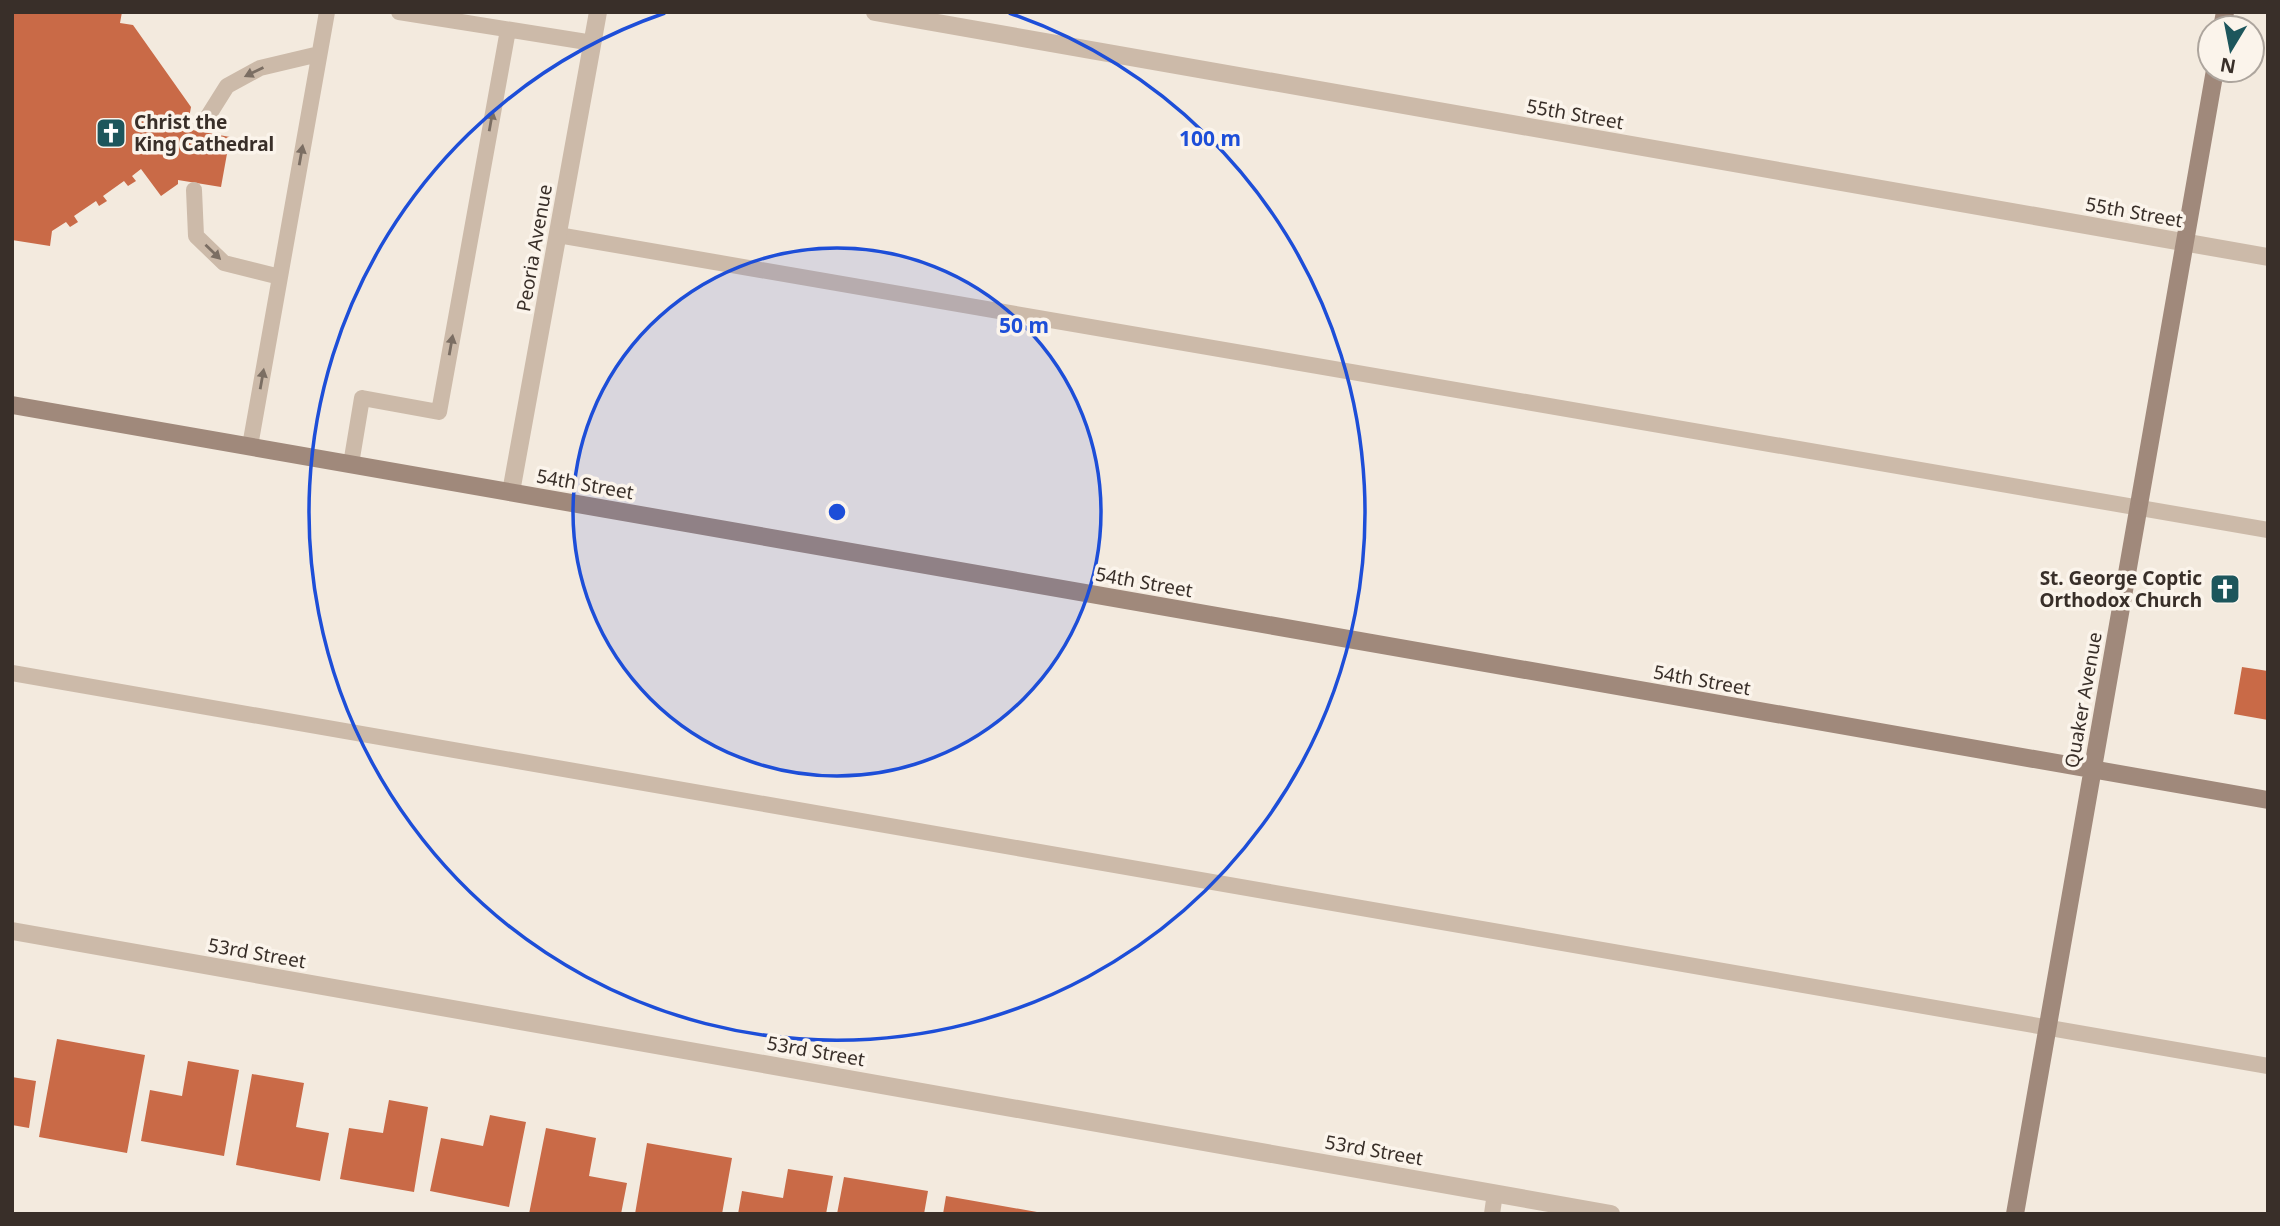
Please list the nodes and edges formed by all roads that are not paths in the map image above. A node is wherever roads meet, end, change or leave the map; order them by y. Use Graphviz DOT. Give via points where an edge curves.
graph roads {
  1 [pos="327,12"];
  2 [pos="399,12"];
  3 [pos="598,12"];
  4 [pos="875,12"];
  5 [pos="508,30"];
  6 [pos="593,43"];
  7 [pos="319,54"];
  8 [pos="2212,84"];
  9 [pos="205,121"];
  10 [pos="194,190"];
  11 [pos="558,235"];
  12 [pos="2184,243"];
  13 [pos="2268,257"];
  14 [pos="280,277"];
  15 [pos="12,405"];
  16 [pos="250,446"];
  17 [pos="351,464"];
  18 [pos="512,492"];
  19 [pos="2138,507"];
  20 [pos="2268,530"];
  21 [pos="12,673"];
  22 [pos="2092,770"];
  23 [pos="2268,800"];
  24 [pos="12,931"];
  25 [pos="2047,1028"];
  26 [pos="2268,1066"];
  27 [pos="1495,1193"];
  28 [pos="1492,1214"];
  29 [pos="1611,1214"];
  30 [pos="2015,1214"];
  1 -- 7 [label="lane"];
  2 -- 5 [label="lane"];
  3 -- 6 [label="street, Peoria Avenue"];
  4 -- 12 [label="street, 55th Street"];
  5 -- 6 [label="lane"];
  17 -- 5 [label="lane, one-way" via="362,398 439,412"];
  6 -- 11 [label="street, Peoria Avenue"];
  7 -- 9 [label="lane, one-way" via="260,68 227,86"];
  14 -- 7 [label="lane, one-way"];
  8 -- 12 [label="street, Quaker Avenue"];
  10 -- 14 [label="lane, one-way" via="196,236 224,263"];
  11 -- 18 [label="street, Peoria Avenue"];
  11 -- 19 [label="lane"];
  12 -- 13 [label="street, 55th Street"];
  12 -- 19 [label="street, Quaker Avenue"];
  16 -- 14 [label="lane, one-way"];
  15 -- 16 [label="street, 54th Street"];
  16 -- 17 [label="street, 54th Street"];
  17 -- 18 [label="street, 54th Street"];
  18 -- 22 [label="street, 54th Street"];
  19 -- 20 [label="lane"];
  19 -- 22 [label="street, Quaker Avenue"];
  21 -- 25 [label="lane"];
  22 -- 23 [label="street, 54th Street"];
  22 -- 25 [label="street, Quaker Avenue"];
  24 -- 27 [label="street, 53rd Street"];
  25 -- 26 [label="lane"];
  25 -- 30 [label="street, Quaker Avenue"];
  27 -- 28 [label="lane"];
  27 -- 29 [label="street, 53rd Street"];
}
